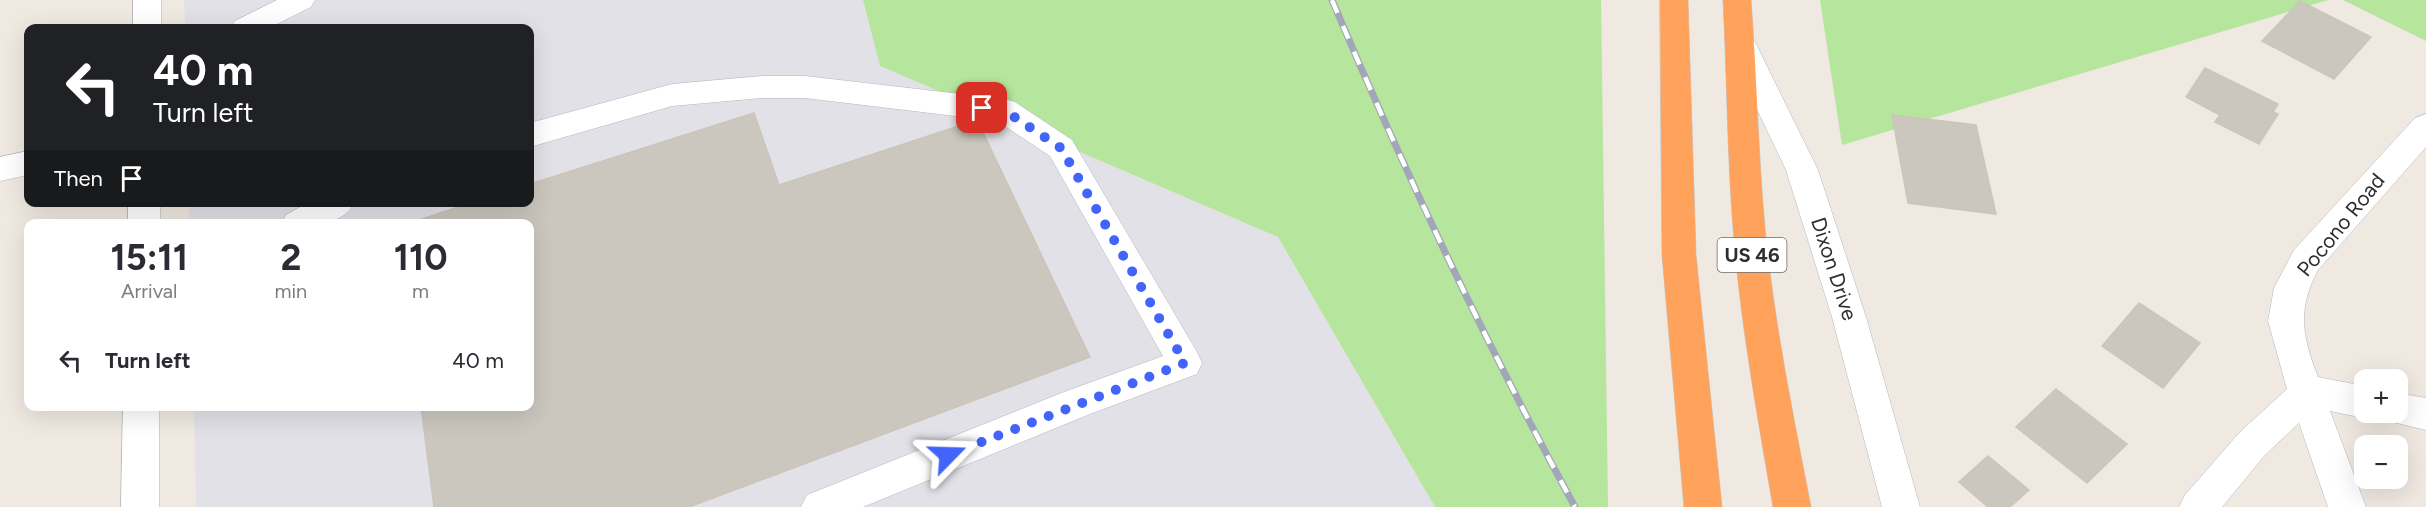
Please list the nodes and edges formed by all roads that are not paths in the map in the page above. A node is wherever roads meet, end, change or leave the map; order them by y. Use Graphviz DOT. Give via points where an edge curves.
graph roads {
  1 [pos="147,0"];
  2 [pos="301,0"];
  3 [pos="1674,0"];
  4 [pos="1737,0"];
  5 [pos="147,24"];
  6 [pos="252,24"];
  7 [pos="1740,42"];
  8 [pos="2426,126"];
  9 [pos="534,134"];
  10 [pos="24,164"];
  11 [pos="0,169"];
  12 [pos="329,207"];
  13 [pos="307,219"];
  14 [pos="2306,394"];
  15 [pos="2354,400"];
  16 [pos="141,411"];
  17 [pos="2408,411"];
  18 [pos="2426,414"];
  19 [pos="140,507"];
  20 [pos="820,507"];
  21 [pos="1703,507"];
  22 [pos="1792,507"];
  23 [pos="1901,507"];
  24 [pos="2198,507"];
  25 [pos="2347,507"];
  1 -- 5 [label="street"];
  2 -- 6 [label="street"];
  3 -- 21 [label="highway" via="1679,255"];
  4 -- 7 [label="highway, US 46"];
  7 -- 22 [label="highway, US 46" via="1749,230 1768,380"];
  7 -- 23 [label="street, Dixon Drive" via="1802,170 1849,317"];
  8 -- 14 [label="street, Pocono Road" via="2306,260 2291,288 2285,321"];
  9 -- 20 [label="street" via="672,95 805,87 1004,110 1061,148 1185,363"];
  10 -- 11 [label="street"];
  12 -- 13 [label="street"];
  14 -- 15 [label="street" via="2309,391"];
  14 -- 24 [label="street" via="2252,444"];
  14 -- 25 [label="street, Pocono Road"];
  16 -- 19 [label="street"];
  17 -- 18 [label="street"];
}
